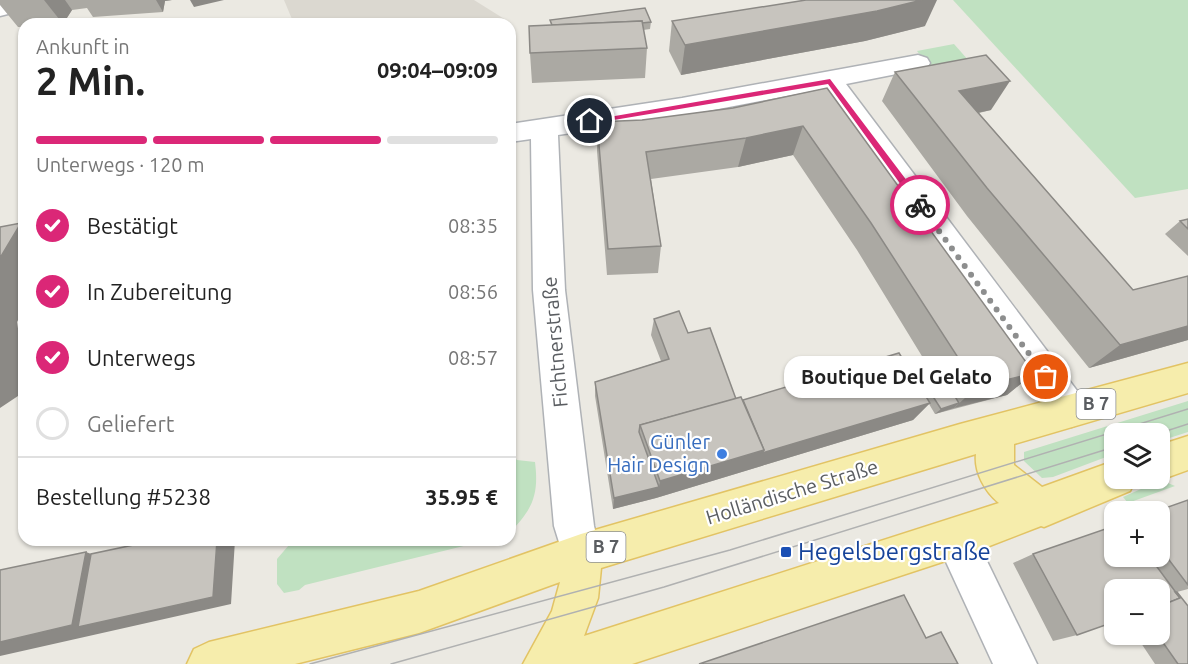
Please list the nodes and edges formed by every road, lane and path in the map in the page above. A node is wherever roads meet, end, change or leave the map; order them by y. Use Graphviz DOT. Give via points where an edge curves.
graph roads {
  1 [pos="5,0"];
  2 [pos="0,9"];
  3 [pos="918,63"];
  4 [pos="830,81"];
  5 [pos="527,131"];
  6 [pos="1188,378"];
  7 [pos="1071,411"];
  8 [pos="1004,429"];
  9 [pos="1188,453"];
  10 [pos="1170,459"];
  11 [pos="1104,483"];
  12 [pos="1044,508"];
  13 [pos="956,538"];
  14 [pos="581,554"];
  15 [pos="209,664"];
  16 [pos="545,664"];
  17 [pos="566,664"];
  18 [pos="1015,664"];
  1 -- 2 [label="street"];
  3 -- 4 [label="street, Fichtnerstraße"];
  4 -- 5 [label="street, Fichtnerstraße"];
  4 -- 7 [label="street"];
  5 -- 14 [label="street, Fichtnerstraße" via="549,290 574,526"];
  6 -- 7 [label="main road, Holländische Straße / B 7"];
  7 -- 8 [label="main road, Holländische Straße / B 7"];
  8 -- 12 [label="main road" via="992,452 998,474 1012,491"];
  8 -- 14 [label="main road, Holländische Straße / B 7"];
  9 -- 10 [label="main road"];
  11 -- 12 [label="main road"];
  12 -- 13 [label="main road"];
  13 -- 17 [label="main road"];
  13 -- 18 [label="street"];
  14 -- 15 [label="main road, Holländische Straße / B 7" via="419,612"];
  14 -- 16 [label="main road, B 7" via="577,603"];
}
